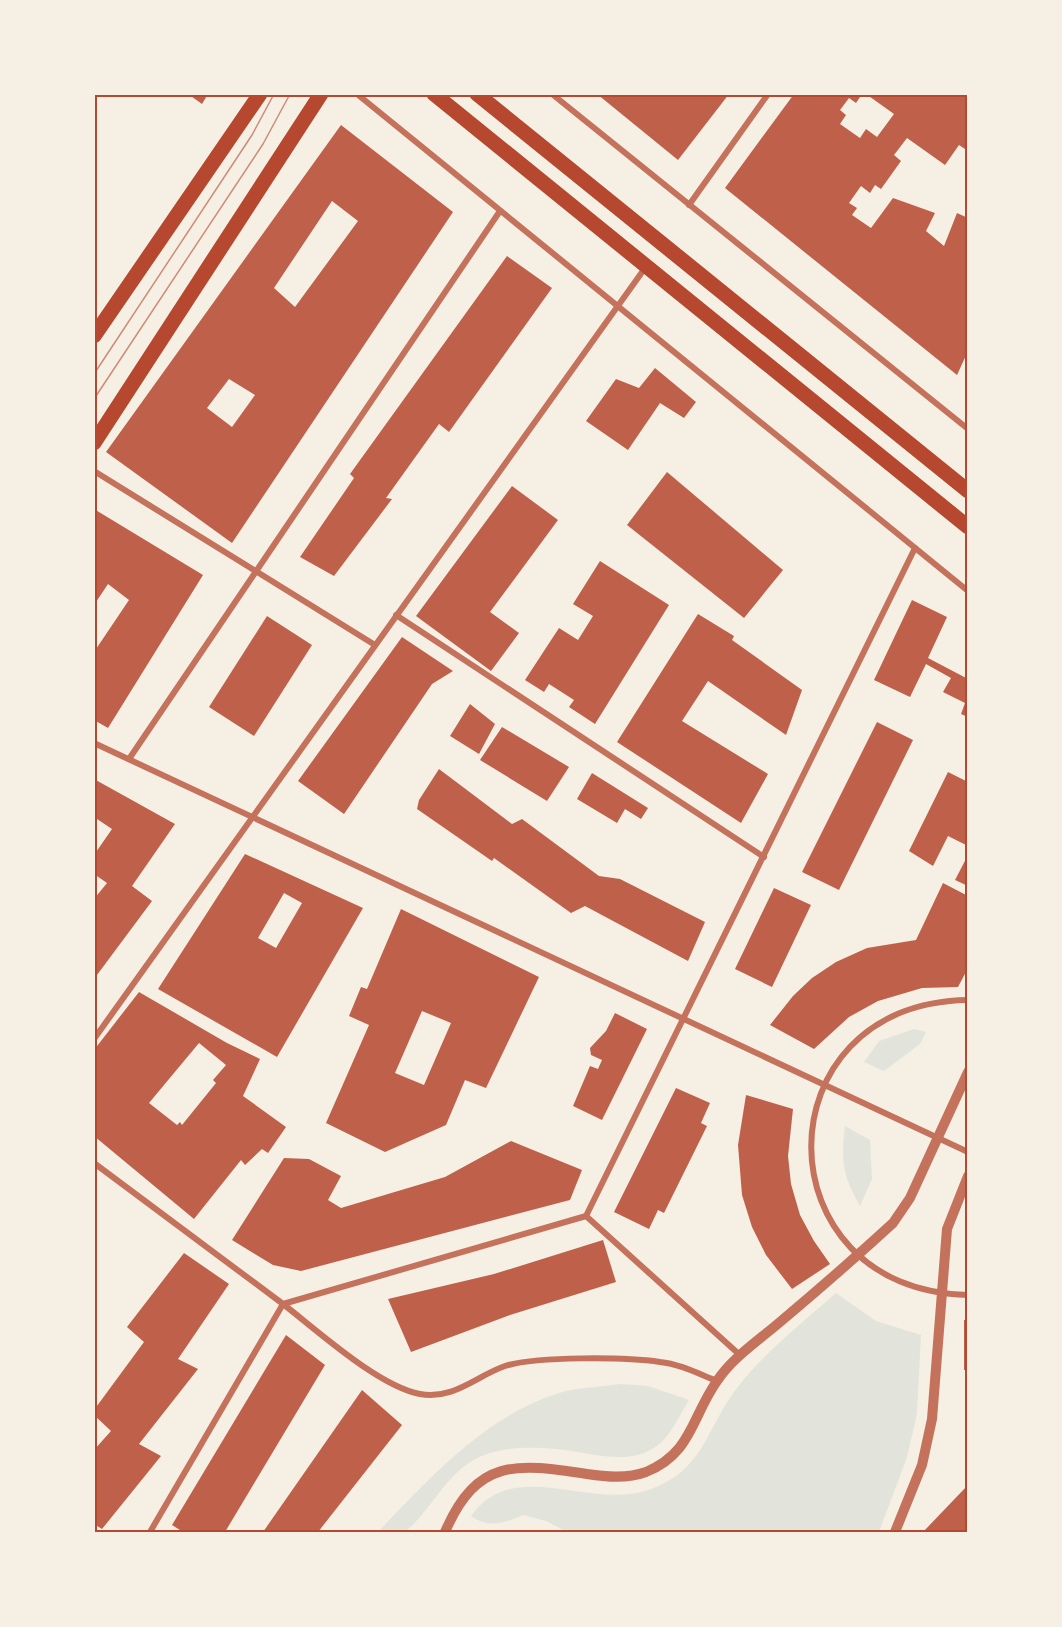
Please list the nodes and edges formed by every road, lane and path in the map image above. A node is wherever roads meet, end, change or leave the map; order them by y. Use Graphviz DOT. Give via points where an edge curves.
graph roads {
  1 [pos="260,94"];
  2 [pos="321,94"];
  3 [pos="357,94"];
  4 [pos="434,94"];
  5 [pos="477,94"];
  6 [pos="552,94"];
  7 [pos="768,94"];
  8 [pos="689,205"];
  9 [pos="500,211"];
  10 [pos="646,267"];
  11 [pos="617,306"];
  12 [pos="94,336"];
  13 [pos="968,429"];
  14 [pos="94,443"];
  15 [pos="94,471"];
  16 [pos="968,491"];
  17 [pos="968,527"];
  18 [pos="915,548"];
  19 [pos="256,572"];
  20 [pos="968,591"];
  21 [pos="396,615"];
  22 [pos="375,645"];
  23 [pos="94,743"];
  24 [pos="129,759"];
  25 [pos="252,816"];
  26 [pos="764,857"];
  27 [pos="968,1000"];
  28 [pos="684,1020"];
  29 [pos="94,1039"];
  30 [pos="968,1072"];
  31 [pos="824,1085"];
  32 [pos="937,1138"];
  33 [pos="968,1152"];
  34 [pos="94,1163"];
  35 [pos="968,1176"];
  36 [pos="586,1216"];
  37 [pos="858,1256"];
  38 [pos="940,1294"];
  39 [pos="968,1295"];
  40 [pos="283,1304"];
  41 [pos="741,1356"];
  42 [pos="717,1381"];
  43 [pos="150,1533"];
  44 [pos="445,1533"];
  45 [pos="895,1533"];
  1 -- 12 [label="main road"];
  2 -- 14 [label="main road"];
  3 -- 9 [label="street"];
  4 -- 10 [label="main road"];
  5 -- 16 [label="main road"];
  6 -- 8 [label="street"];
  7 -- 8 [label="street"];
  8 -- 13 [label="street"];
  9 -- 11 [label="street"];
  9 -- 19 [label="street"];
  10 -- 11 [label="street"];
  10 -- 17 [label="main road"];
  11 -- 18 [label="street"];
  11 -- 21 [label="street"];
  15 -- 19 [label="street"];
  18 -- 20 [label="street"];
  18 -- 26 [label="street"];
  19 -- 22 [label="street"];
  19 -- 24 [label="street"];
  21 -- 22 [label="street"];
  21 -- 26 [label="street"];
  22 -- 25 [label="street"];
  23 -- 24 [label="street"];
  24 -- 25 [label="street"];
  25 -- 28 [label="street"];
  25 -- 29 [label="street"];
  26 -- 28 [label="street"];
  27 -- 31 [label="street" via="918,1005 887,1018 852,1043"];
  28 -- 31 [label="street"];
  28 -- 36 [label="street"];
  30 -- 32 [label="street"];
  31 -- 32 [label="street"];
  31 -- 37 [label="street" via="811,1129 813,1176 829,1219"];
  32 -- 33 [label="street"];
  32 -- 37 [label="street" via="910,1198 893,1222"];
  34 -- 40 [label="street"];
  35 -- 38 [label="street" via="947,1229"];
  36 -- 40 [label="street"];
  36 -- 41 [label="street"];
  37 -- 38 [label="street" via="901,1283"];
  37 -- 41 [label="street"];
  38 -- 39 [label="street"];
  38 -- 45 [label="street" via="932,1419 927,1445"];
  40 -- 42 [label="street" via="369,1369 421,1394 440,1395 504,1366 544,1360 662,1362"];
  40 -- 43 [label="street"];
  41 -- 42 [label="street"];
  42 -- 44 [label="street" via="687,1439 661,1465 625,1477 543,1467 503,1471 469,1490 456,1506"];
}
